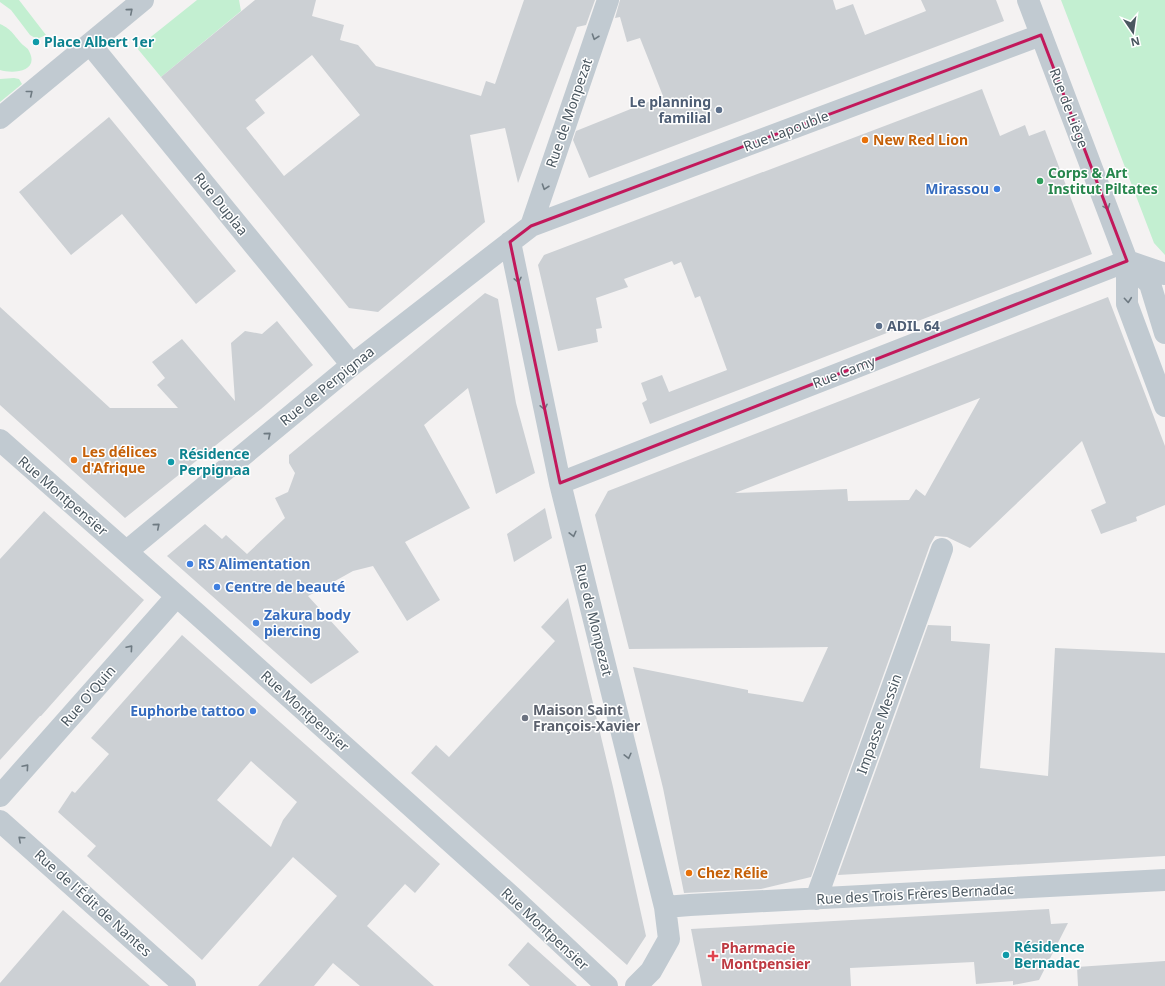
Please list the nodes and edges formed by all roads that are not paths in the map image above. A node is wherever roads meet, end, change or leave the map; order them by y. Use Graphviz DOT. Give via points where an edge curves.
graph roads {
  1 [pos="144,0"];
  2 [pos="608,0"];
  3 [pos="1028,0"];
  4 [pos="1041,35"];
  5 [pos="90,44"];
  6 [pos="0,118"];
  7 [pos="531,226"];
  8 [pos="510,242"];
  9 [pos="1127,261"];
  10 [pos="1165,274"];
  11 [pos="1165,333"];
  12 [pos="352,365"];
  13 [pos="1162,399"];
  14 [pos="0,440"];
  15 [pos="560,483"];
  16 [pos="942,549"];
  17 [pos="127,551"];
  18 [pos="176,597"];
  19 [pos="0,796"];
  20 [pos="0,820"];
  21 [pos="1165,880"];
  22 [pos="816,899"];
  23 [pos="665,907"];
  24 [pos="185,986"];
  25 [pos="607,986"];
  26 [pos="636,986"];
  5 -- 1 [label="street, one-way"];
  2 -- 7 [label="street, Rue de Monpezat, one-way"];
  3 -- 4 [label="street, Rue de Liège"];
  4 -- 7 [label="street, Rue Lapouble"];
  4 -- 9 [label="street, Rue de Liège, one-way"];
  6 -- 5 [label="street, one-way"];
  5 -- 12 [label="street, Rue Duplaa"];
  7 -- 8 [label="street, Rue de Perpignaa"];
  8 -- 12 [label="street, Rue de Perpignaa"];
  8 -- 15 [label="street, Rue de Monpezat, one-way"];
  9 -- 10 [label="street"];
  9 -- 11 [label="street, Rue de Liège" via="1150,284"];
  9 -- 13 [label="street, Rue de Liège, one-way" via="1127,304"];
  9 -- 15 [label="street, Rue Camy"];
  17 -- 12 [label="street, Rue de Perpignaa, one-way"];
  14 -- 17 [label="street, Rue Montpensier"];
  15 -- 23 [label="street, Rue de Monpezat, one-way"];
  16 -- 22 [label="street, Impasse Messin"];
  17 -- 18 [label="street, Rue Montpensier"];
  19 -- 18 [label="street, Rue O'Quin, one-way"];
  18 -- 25 [label="street, Rue Montpensier" via="506,892"];
  24 -- 20 [label="street, Rue de l'Édit de Nantes, one-way"];
  21 -- 22 [label="street, Rue des Trois Frères Bernadac"];
  22 -- 23 [label="street, Rue des Trois Frères Bernadac"];
  23 -- 26 [label="street, Rue de Monpezat" via="669,939 651,971"];
}
